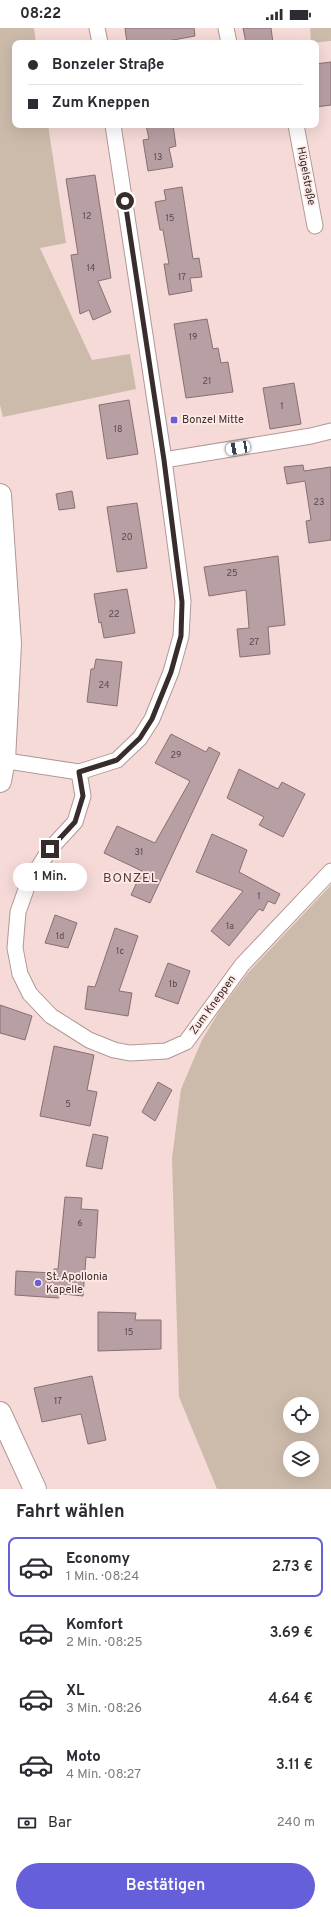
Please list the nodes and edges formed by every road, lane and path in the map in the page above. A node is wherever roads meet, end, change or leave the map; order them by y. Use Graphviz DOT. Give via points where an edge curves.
graph roads {
  1 [pos="97,28"];
  2 [pos="226,28"];
  3 [pos="99,40"];
  4 [pos="228,40"];
  5 [pos="113,128"];
  6 [pos="297,128"];
  7 [pos="315,226"];
  8 [pos="331,431"];
  9 [pos="164,460"];
  10 [pos="0,495"];
  11 [pos="2,760"];
  12 [pos="79,772"];
  13 [pos="0,781"];
  14 [pos="331,871"];
  15 [pos="0,1413"];
  16 [pos="35,1489"];
  1 -- 3 [label="street"];
  2 -- 4 [label="street"];
  5 -- 9 [label="street"];
  6 -- 7 [label="street, Hügelstraße"];
  8 -- 9 [label="street"];
  9 -- 12 [label="street" via="182,602 181,636 171,672 152,719 140,738 117,760"];
  10 -- 11 [label="main road" via="10,644"];
  11 -- 12 [label="street"];
  11 -- 13 [label="main road"];
  12 -- 14 [label="street, Zum Kneppen" via="83,796 75,822 50,849 28,884 18,912 15,948 20,974 30,994 56,1019 89,1040 108,1048 130,1053 166,1051 186,1042 242,965"];
  15 -- 16 [label="main road"];
}
